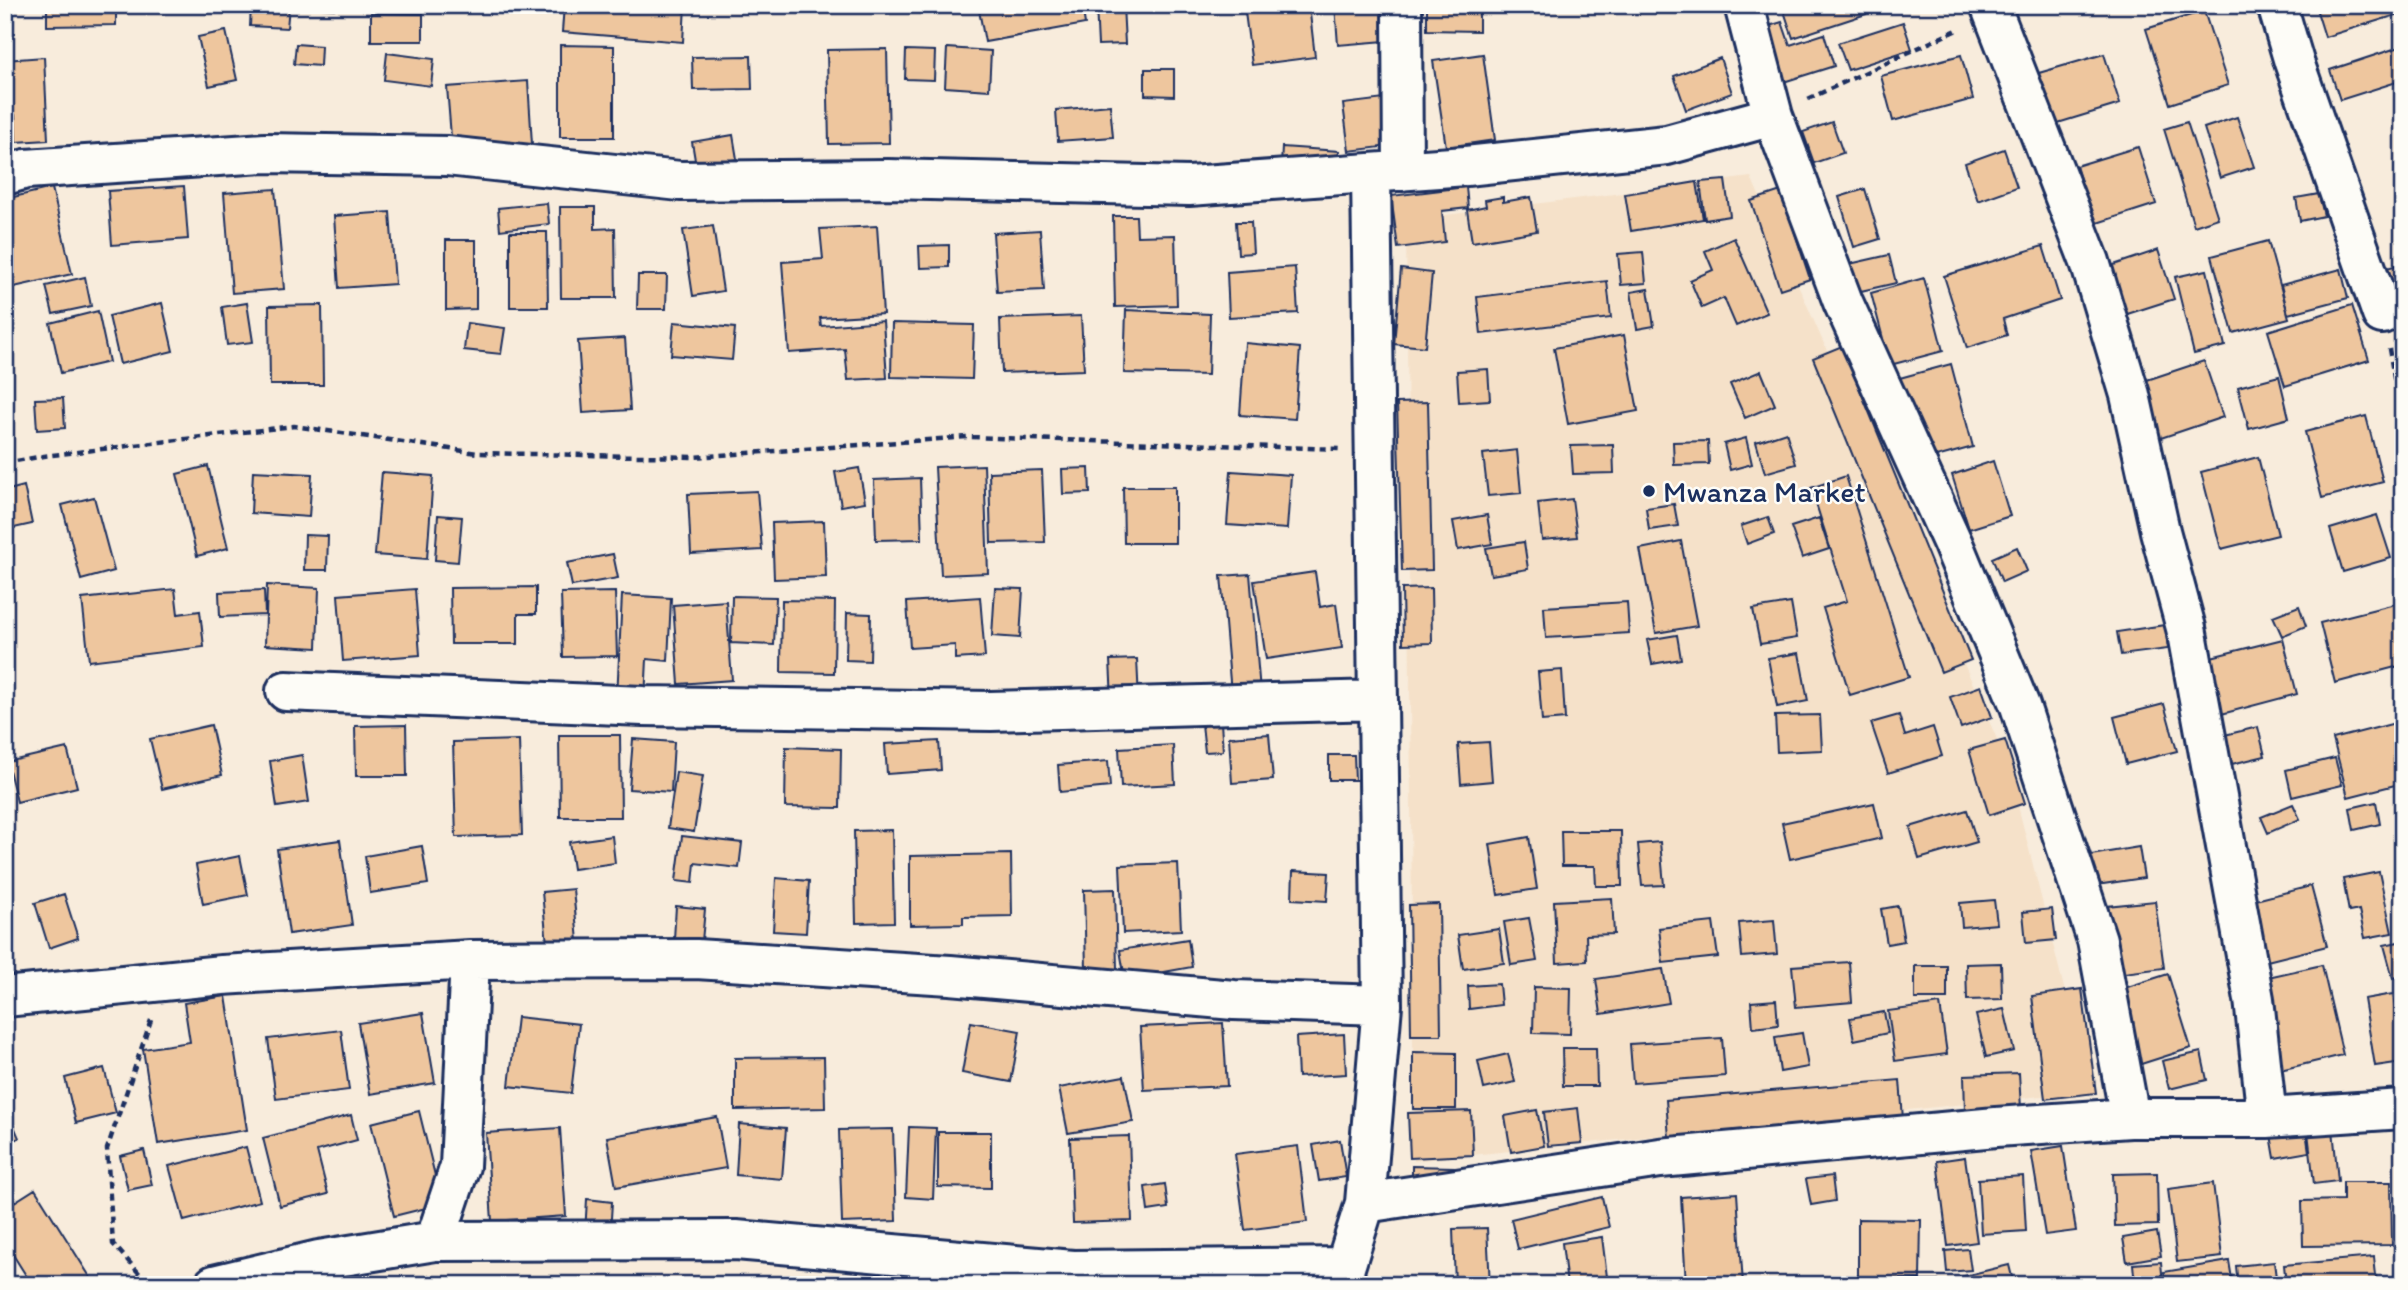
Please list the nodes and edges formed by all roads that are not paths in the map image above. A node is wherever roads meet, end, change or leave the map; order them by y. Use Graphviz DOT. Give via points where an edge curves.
graph roads {
  1 [pos="1402,5"];
  2 [pos="1744,5"];
  3 [pos="2277,5"];
  4 [pos="1991,10"];
  5 [pos="1773,116"];
  6 [pos="1387,173"];
  7 [pos="5,175"];
  8 [pos="2382,314"];
  9 [pos="286,691"];
  10 [pos="1378,700"];
  11 [pos="470,960"];
  12 [pos="5,997"];
  13 [pos="1382,1004"];
  14 [pos="2403,1109"];
  15 [pos="2130,1118"];
  16 [pos="2267,1118"];
  17 [pos="1365,1203"];
  18 [pos="435,1241"];
  19 [pos="1344,1276"];
  20 [pos="1073,1277"];
  21 [pos="214,1285"];
  1 -- 6 [label="street"];
  2 -- 5 [label="street"];
  3 -- 8 [label="street"];
  4 -- 16 [label="street" via="2090,262 2130,395 2186,628 2253,999"];
  5 -- 6 [label="street" via="1667,145"];
  5 -- 15 [label="street" via="1843,302 1953,544 2020,706 2096,940"];
  6 -- 7 [label="street" via="1189,186 888,179 680,181 447,156 265,153 26,169"];
  6 -- 10 [label="street" via="1375,451"];
  9 -- 10 [label="street" via="643,706 991,711"];
  10 -- 13 [label="street"];
  11 -- 12 [label="street" via="164,980"];
  11 -- 13 [label="street" via="696,959 1234,1000"];
  11 -- 18 [label="street" via="460,1166"];
  13 -- 17 [label="street"];
  14 -- 16 [label="street"];
  15 -- 16 [label="street"];
  15 -- 17 [label="street" via="1660,1158"];
  17 -- 19 [label="street"];
  18 -- 20 [label="street" via="736,1240"];
  18 -- 21 [label="street" via="319,1260"];
  19 -- 20 [label="street"];
}
